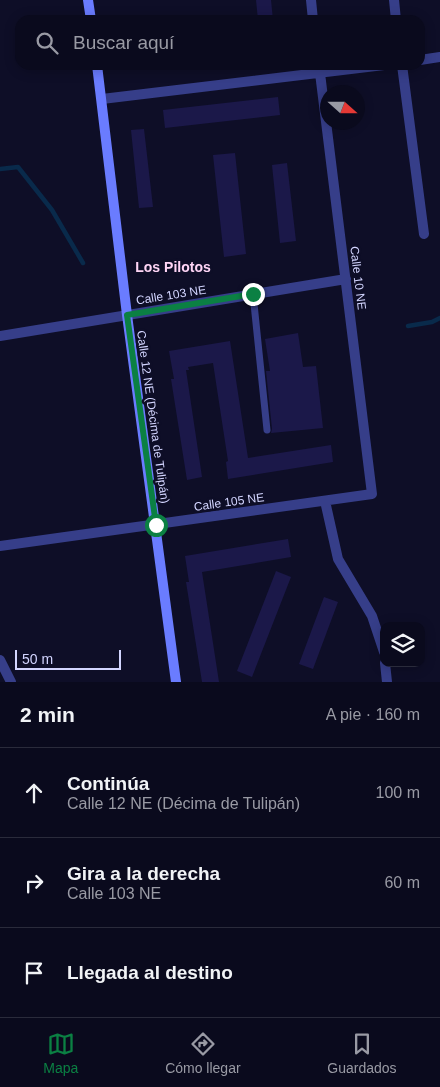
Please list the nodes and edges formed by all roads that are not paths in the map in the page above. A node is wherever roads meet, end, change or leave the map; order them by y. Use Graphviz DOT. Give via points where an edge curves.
graph roads {
  1 [pos="88,0"];
  2 [pos="311,0"];
  3 [pos="394,0"];
  4 [pos="90,15"];
  5 [pos="312,15"];
  6 [pos="396,15"];
  7 [pos="440,57"];
  8 [pos="425,59"];
  9 [pos="98,70"];
  10 [pos="312,70"];
  11 [pos="319,70"];
  12 [pos="403,70"];
  13 [pos="102,99"];
  14 [pos="424,234"];
  15 [pos="346,279"];
  16 [pos="253,294"];
  17 [pos="127,315"];
  18 [pos="0,336"];
  19 [pos="267,430"];
  20 [pos="372,494"];
  21 [pos="325,501"];
  22 [pos="156,525"];
  23 [pos="0,546"];
  24 [pos="380,640"];
  25 [pos="0,660"];
  26 [pos="385,667"];
  27 [pos="10,682"];
  28 [pos="176,682"];
  29 [pos="387,682"];
  1 -- 4 [label="street"];
  2 -- 5 [label="street"];
  3 -- 6 [label="street"];
  7 -- 8 [label="street"];
  9 -- 13 [label="street, Calle 12 NE (Décima de Tulipán)"];
  10 -- 13 [label="street"];
  11 -- 15 [label="street, Calle 10 NE"];
  12 -- 14 [label="street"];
  13 -- 17 [label="street, Calle 12 NE (Décima de Tulipán)"];
  15 -- 16 [label="street, Calle 103 NE"];
  15 -- 20 [label="street, Calle 10 NE"];
  16 -- 17 [label="street, Calle 103 NE"];
  16 -- 19 [label="lane"];
  17 -- 18 [label="street, Calle 103 NE"];
  17 -- 22 [label="street, Calle 12 NE (Décima de Tulipán)"];
  20 -- 21 [label="street, Calle 105 NE"];
  21 -- 22 [label="street, Calle 105 NE"];
  21 -- 24 [label="street" via="338,559 372,616"];
  22 -- 23 [label="street, Calle 105 NE"];
  22 -- 28 [label="street, Calle 12 NE (Décima de Tulipán)"];
  25 -- 27 [label="street"];
  26 -- 29 [label="street"];
}
